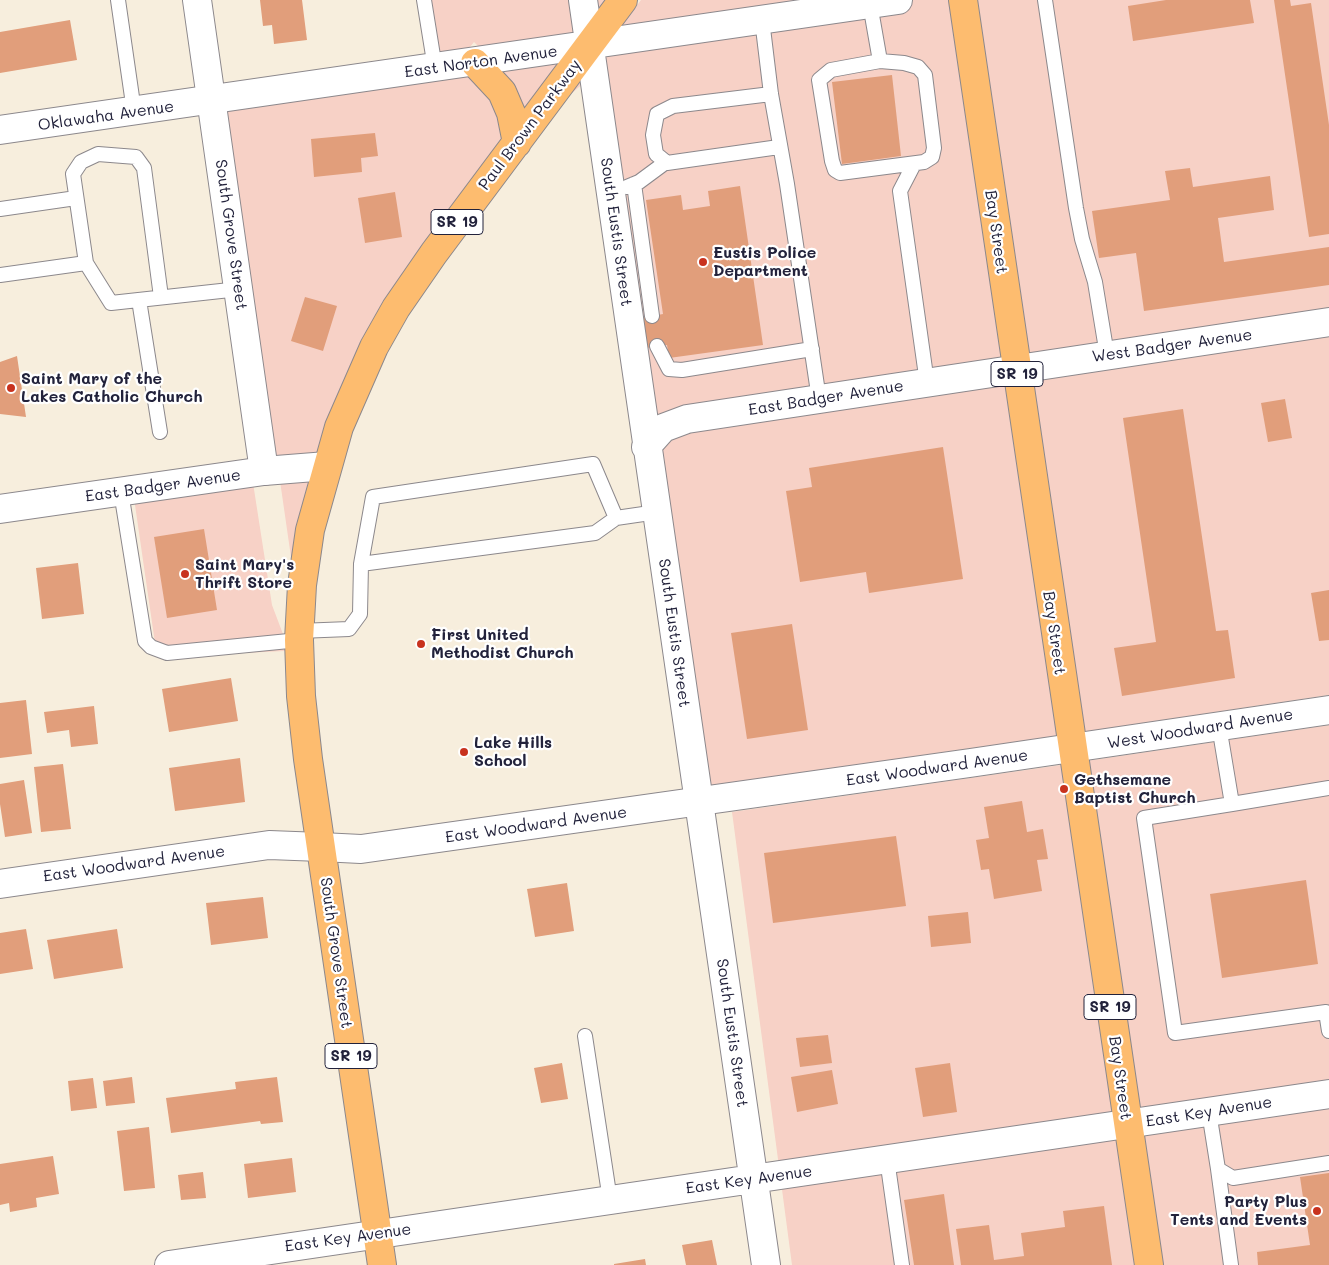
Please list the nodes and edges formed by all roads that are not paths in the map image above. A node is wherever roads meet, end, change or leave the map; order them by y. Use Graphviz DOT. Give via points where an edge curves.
graph roads {
  1 [pos="118,0"];
  2 [pos="197,0"];
  3 [pos="424,0"];
  4 [pos="583,0"];
  5 [pos="624,0"];
  6 [pos="898,0"];
  7 [pos="963,0"];
  8 [pos="1045,0"];
  9 [pos="870,4"];
  10 [pos="777,12"];
  11 [pos="590,46"];
  12 [pos="880,61"];
  13 [pos="476,63"];
  14 [pos="435,68"];
  15 [pos="771,94"];
  16 [pos="212,101"];
  17 [pos="134,111"];
  18 [pos="0,130"];
  19 [pos="517,142"];
  20 [pos="779,147"];
  21 [pos="666,162"];
  22 [pos="914,164"];
  23 [pos="622,189"];
  24 [pos="76,198"];
  25 [pos="0,209"];
  26 [pos="86,263"];
  27 [pos="0,275"];
  28 [pos="239,289"];
  29 [pos="161,297"];
  30 [pos="139,300"];
  31 [pos="652,316"];
  32 [pos="1329,322"];
  33 [pos="657,346"];
  34 [pos="812,349"];
  35 [pos="1107,355"];
  36 [pos="1016,369"];
  37 [pos="927,383"];
  38 [pos="819,399"];
  39 [pos="160,432"];
  40 [pos="646,447"];
  41 [pos="327,466"];
  42 [pos="264,471"];
  43 [pos="122,492"];
  44 [pos="0,509"];
  45 [pos="657,512"];
  46 [pos="616,518"];
  47 [pos="362,564"];
  48 [pos="299,635"];
  49 [pos="1329,710"];
  50 [pos="1219,726"];
  51 [pos="1071,749"];
  52 [pos="1329,788"];
  53 [pos="698,802"];
  54 [pos="1232,804"];
  55 [pos="321,847"];
  56 [pos="0,884"];
  57 [pos="1327,1012"];
  58 [pos="1329,1031"];
  59 [pos="585,1036"];
  60 [pos="1329,1094"];
  61 [pos="1209,1112"];
  62 [pos="1127,1124"];
  63 [pos="887,1159"];
  64 [pos="1329,1164"];
  65 [pos="1218,1169"];
  66 [pos="753,1179"];
  67 [pos="610,1200"];
  68 [pos="377,1234"];
  69 [pos="169,1265"];
  70 [pos="382,1265"];
  71 [pos="766,1265"];
  72 [pos="902,1265"];
  73 [pos="1148,1265"];
  74 [pos="1231,1265"];
  1 -- 17 [label="lane"];
  2 -- 16 [label="street, South Grove Street"];
  3 -- 14 [label="lane"];
  4 -- 11 [label="street, South Eustis Street"];
  5 -- 11 [label="main road, Paul Brown Parkway / SR 19"];
  6 -- 9 [label="street, East Norton Avenue"];
  7 -- 36 [label="main road, Bay Street / SR 19"];
  8 -- 35 [label="lane" via="1076,208 1095,282"];
  9 -- 10 [label="street, East Norton Avenue"];
  9 -- 12 [label="lane"];
  10 -- 11 [label="street, East Norton Avenue"];
  10 -- 15 [label="lane"];
  11 -- 13 [label="street, East Norton Avenue"];
  11 -- 19 [label="main road, Paul Brown Parkway / SR 19"];
  11 -- 23 [label="street, South Eustis Street"];
  12 -- 22 [label="lane" via="904,62 918,67 925,75 934,148 932,157"];
  12 -- 22 [label="lane" via="831,70 819,80 835,170 840,173"];
  13 -- 14 [label="street, East Norton Avenue"];
  13 -- 19 [label="main road" via="502,92 511,113"];
  14 -- 16 [label="street, East Norton Avenue"];
  15 -- 20 [label="lane"];
  15 -- 21 [label="lane" via="673,106 657,114 653,135 656,154"];
  16 -- 17 [label="street, Oklawaha Avenue"];
  16 -- 28 [label="street, South Grove Street"];
  17 -- 18 [label="street, Oklawaha Avenue"];
  19 -- 41 [label="main road, Paul Brown Parkway / SR 19" via="434,253 392,316 356,386"];
  20 -- 21 [label="lane"];
  20 -- 34 [label="lane"];
  21 -- 23 [label="lane"];
  22 -- 37 [label="lane" via="900,191"];
  23 -- 31 [label="lane"];
  23 -- 40 [label="street, South Eustis Street"];
  24 -- 25 [label="lane"];
  24 -- 26 [label="lane"];
  24 -- 29 [label="lane" via="73,174 81,162 98,154 136,157 144,168"];
  26 -- 27 [label="lane"];
  26 -- 30 [label="lane" via="111,303"];
  28 -- 29 [label="lane"];
  28 -- 42 [label="street, South Grove Street"];
  29 -- 30 [label="lane"];
  30 -- 39 [label="lane"];
  32 -- 35 [label="street, West Badger Avenue"];
  33 -- 34 [label="lane" via="669,369 682,370"];
  34 -- 38 [label="lane"];
  35 -- 36 [label="street, West Badger Avenue"];
  36 -- 37 [label="street, East Badger Avenue"];
  36 -- 51 [label="main road, Bay Street / SR 19"];
  37 -- 38 [label="street, East Badger Avenue"];
  38 -- 40 [label="street, East Badger Avenue" via="687,419 663,428"];
  40 -- 45 [label="street, South Eustis Street"];
  41 -- 42 [label="street, East Badger Avenue"];
  41 -- 48 [label="main road, Paul Brown Parkway / SR 19" via="310,530"];
  42 -- 43 [label="street, East Badger Avenue"];
  43 -- 44 [label="street, East Badger Avenue"];
  43 -- 48 [label="lane" via="145,641 151,647 167,653"];
  45 -- 46 [label="lane"];
  45 -- 53 [label="street, South Eustis Street"];
  46 -- 47 [label="lane" via="595,533"];
  46 -- 47 [label="lane" via="593,464 373,497"];
  47 -- 48 [label="lane" via="360,614 349,630"];
  48 -- 55 [label="main road, South Grove Street / SR 19" via="301,696"];
  49 -- 50 [label="street, West Woodward Avenue"];
  50 -- 51 [label="street, West Woodward Avenue"];
  50 -- 54 [label="lane"];
  51 -- 53 [label="street, East Woodward Avenue"];
  51 -- 62 [label="main road, Bay Street / SR 19"];
  52 -- 54 [label="lane"];
  53 -- 55 [label="street, East Woodward Avenue" via="361,849"];
  53 -- 66 [label="street, South Eustis Street"];
  54 -- 57 [label="lane" via="1144,818 1175,1033"];
  55 -- 56 [label="street, East Woodward Avenue" via="269,845"];
  55 -- 68 [label="main road, South Grove Street / SR 19"];
  57 -- 58 [label="lane"];
  59 -- 67 [label="lane"];
  60 -- 61 [label="street, East Key Avenue"];
  61 -- 62 [label="street, East Key Avenue"];
  61 -- 65 [label="lane"];
  62 -- 63 [label="street, East Key Avenue"];
  62 -- 73 [label="main road, Bay Street / SR 19"];
  63 -- 66 [label="street, East Key Avenue"];
  63 -- 72 [label="lane"];
  64 -- 65 [label="lane" via="1233,1178"];
  65 -- 74 [label="lane"];
  66 -- 67 [label="street, East Key Avenue"];
  66 -- 71 [label="street, South Eustis Street"];
  67 -- 68 [label="street, East Key Avenue"];
  68 -- 69 [label="street, East Key Avenue"];
  68 -- 70 [label="main road, South Grove Street / SR 19"];
}
